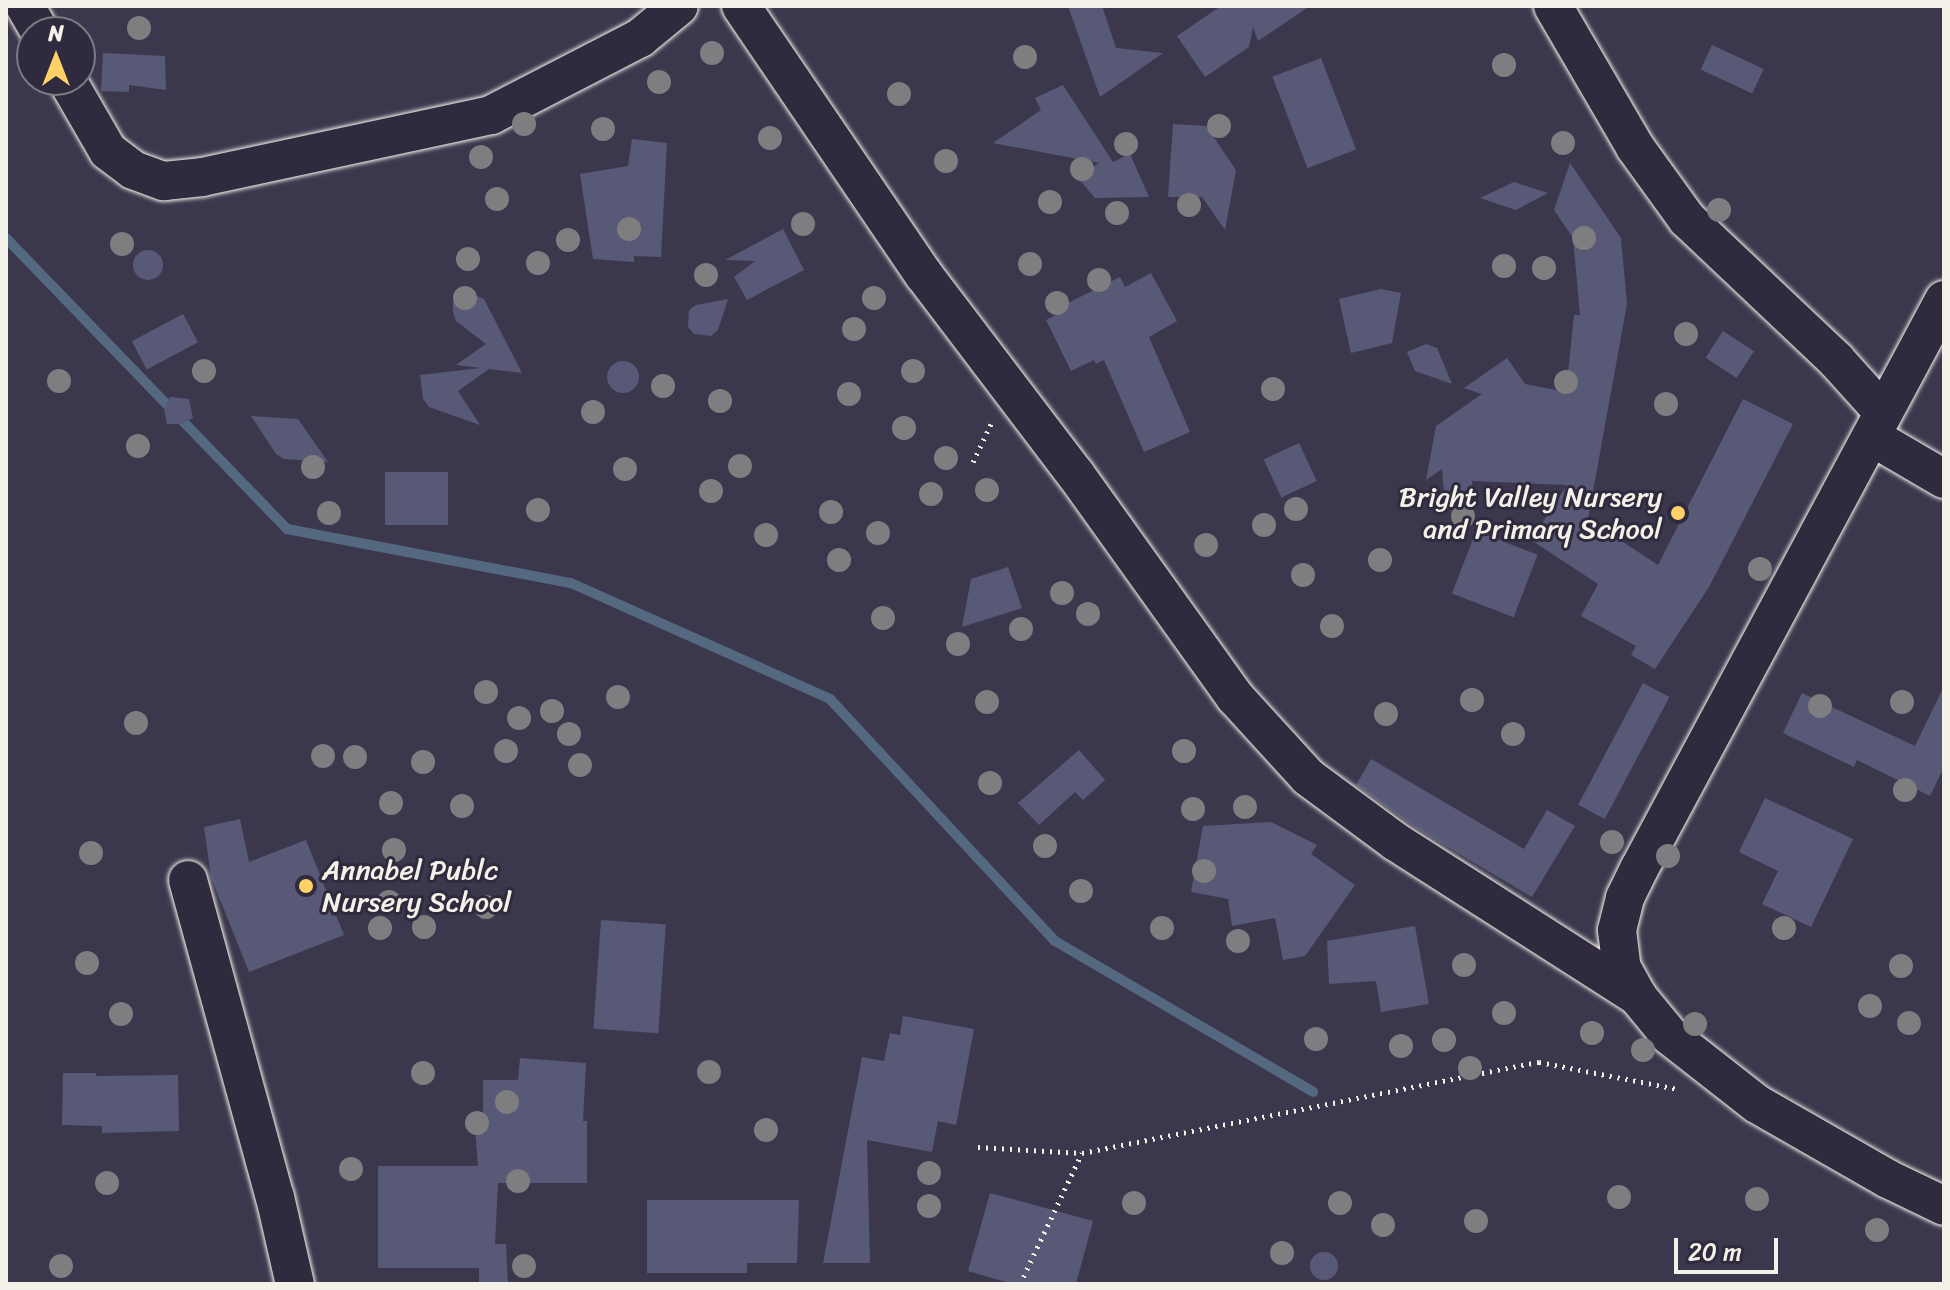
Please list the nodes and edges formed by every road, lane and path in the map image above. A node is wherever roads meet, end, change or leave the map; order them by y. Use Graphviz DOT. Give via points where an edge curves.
graph roads {
  1 [pos="679,6"];
  2 [pos="741,6"];
  3 [pos="1553,6"];
  4 [pos="76,96"];
  5 [pos="1944,300"];
  6 [pos="1877,424"];
  7 [pos="1944,479"];
  8 [pos="188,880"];
  9 [pos="1638,997"];
  10 [pos="1679,1089"];
  11 [pos="978,1147"];
  12 [pos="1082,1153"];
  13 [pos="1944,1206"];
  14 [pos="295,1284"];
  15 [pos="1020,1284"];
  1 -- 4 [label="street" via="640,38 491,115 202,177 164,181 133,170 108,151"];
  2 -- 9 [label="street" via="955,318 1076,475 1235,697 1308,777 1396,842"];
  3 -- 6 [label="street" via="1635,147 1687,219 1836,360"];
  5 -- 6 [label="street"];
  6 -- 7 [label="street"];
  6 -- 9 [label="street" via="1625,898 1617,930 1622,968"];
  8 -- 14 [label="street"];
  9 -- 13 [label="street" via="1670,1036 1757,1104"];
  10 -- 12 [label="path" via="1539,1062"];
  11 -- 12 [label="path"];
  12 -- 15 [label="path"];
}
